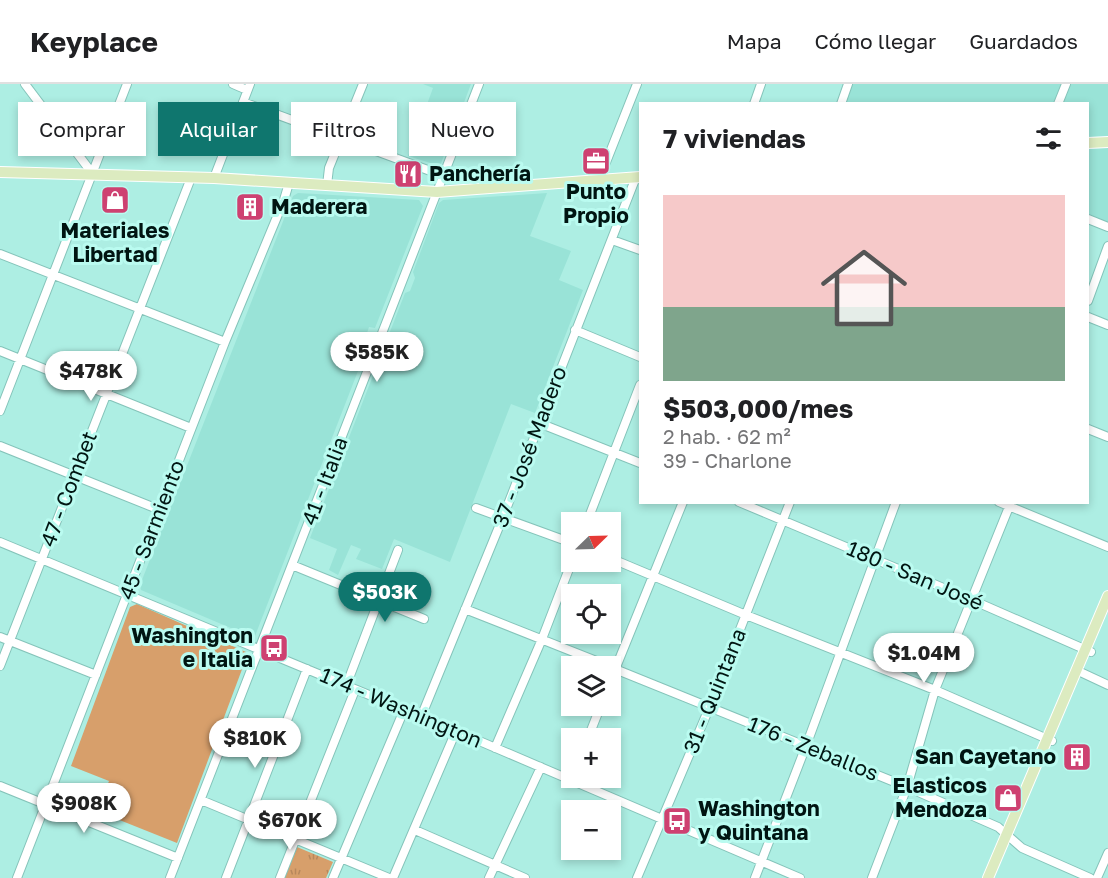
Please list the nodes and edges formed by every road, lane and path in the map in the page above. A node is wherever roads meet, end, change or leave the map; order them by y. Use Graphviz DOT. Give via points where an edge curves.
graph roads {
  1 [pos="25,84"];
  2 [pos="127,84"];
  3 [pos="233,84"];
  4 [pos="363,84"];
  5 [pos="479,84"];
  6 [pos="637,84"];
  7 [pos="761,84"];
  8 [pos="848,84"];
  9 [pos="1066,84"];
  10 [pos="249,87"];
  11 [pos="243,102"];
  12 [pos="356,102"];
  13 [pos="755,102"];
  14 [pos="842,102"];
  15 [pos="1059,102"];
  16 [pos="1108,142"];
  17 [pos="1089,143"];
  18 [pos="222,156"];
  19 [pos="334,156"];
  20 [pos="390,156"];
  21 [pos="0,172"];
  22 [pos="92,173"];
  23 [pos="444,176"];
  24 [pos="638,177"];
  25 [pos="191,178"];
  26 [pos="214,178"];
  27 [pos="600,180"];
  28 [pos="289,183"];
  29 [pos="327,185"];
  30 [pos="437,192"];
  31 [pos="1089,219"];
  32 [pos="1108,227"];
  33 [pos="612,240"];
  34 [pos="1108,246"];
  35 [pos="639,250"];
  36 [pos="0,254"];
  37 [pos="53,274"];
  38 [pos="1089,298"];
  39 [pos="140,308"];
  40 [pos="1089,317"];
  41 [pos="1108,325"];
  42 [pos="575,330"];
  43 [pos="225,342"];
  44 [pos="0,351"];
  45 [pos="639,357"];
  46 [pos="20,358"];
  47 [pos="639,388"];
  48 [pos="107,394"];
  49 [pos="0,411"];
  50 [pos="539,423"];
  51 [pos="192,428"];
  52 [pos="1089,429"];
  53 [pos="1108,437"];
  54 [pos="0,446"];
  55 [pos="615,453"];
  56 [pos="639,464"];
  57 [pos="73,476"];
  58 [pos="682,504"];
  59 [pos="744,504"];
  60 [pos="789,504"];
  61 [pos="895,504"];
  62 [pos="1010,505"];
  63 [pos="476,508"];
  64 [pos="160,510"];
  65 [pos="591,512"];
  66 [pos="503,517"];
  67 [pos="783,520"];
  68 [pos="561,539"];
  69 [pos="0,542"];
  70 [pos="1108,547"];
  71 [pos="398,550"];
  72 [pos="42,559"];
  73 [pos="874,559"];
  74 [pos="621,562"];
  75 [pos="292,565"];
  76 [pos="568,572"];
  77 [pos="655,576"];
  78 [pos="128,594"];
  79 [pos="1108,596"];
  80 [pos="380,600"];
  81 [pos="972,600"];
  82 [pos="465,609"];
  83 [pos="1108,612"];
  84 [pos="746,615"];
  85 [pos="424,619"];
  86 [pos="0,637"];
  87 [pos="542,639"];
  88 [pos="10,640"];
  89 [pos="259,649"];
  90 [pos="1088,651"];
  91 [pos="840,652"];
  92 [pos="584,656"];
  93 [pos="617,656"];
  94 [pos="0,666"];
  95 [pos="307,669"];
  96 [pos="621,671"];
  97 [pos="1079,671"];
  98 [pos="96,675"];
  99 [pos="1108,684"];
  100 [pos="346,686"];
  101 [pos="355,690"];
  102 [pos="935,690"];
  103 [pos="710,706"];
  104 [pos="404,710"];
  105 [pos="421,717"];
  106 [pos="456,731"];
  107 [pos="1050,740"];
  108 [pos="806,746"];
  109 [pos="495,748"];
  110 [pos="541,767"];
  111 [pos="561,774"];
  112 [pos="0,786"];
  113 [pos="907,787"];
  114 [pos="593,788"];
  115 [pos="201,800"];
  116 [pos="46,805"];
  117 [pos="249,819"];
  118 [pos="661,820"];
  119 [pos="415,830"];
  120 [pos="1009,836"];
  121 [pos="295,839"];
  122 [pos="1108,853"];
  123 [pos="178,858"];
  124 [pos="341,858"];
  125 [pos="762,863"];
  126 [pos="495,866"];
  127 [pos="17,878"];
  128 [pos="170,878"];
  129 [pos="226,878"];
  130 [pos="279,878"];
  131 [pos="333,878"];
  132 [pos="391,878"];
  133 [pos="489,878"];
  134 [pos="525,878"];
  135 [pos="637,878"];
  136 [pos="755,878"];
  137 [pos="800,878"];
  138 [pos="872,878"];
  139 [pos="988,878"];
  140 [pos="995,878"];
  141 [pos="1090,878"];
  142 [pos="1097,878"];
  1 -- 22 [label="street"];
  2 -- 22 [label="street"];
  3 -- 10 [label="street"];
  4 -- 12 [label="street"];
  5 -- 23 [label="street, 41 - Italia"];
  6 -- 27 [label="street"];
  7 -- 13 [label="street"];
  8 -- 14 [label="street"];
  9 -- 15 [label="street"];
  10 -- 11 [label="street"];
  16 -- 17 [label="main road"];
  18 -- 26 [label="street"];
  19 -- 29 [label="street"];
  20 -- 23 [label="street"];
  21 -- 22 [label="main road"];
  22 -- 25 [label="main road"];
  22 -- 37 [label="street"];
  23 -- 30 [label="street, 41 - Italia"];
  24 -- 27 [label="main road"];
  24 -- 33 [label="street, 37 - José Madero"];
  25 -- 26 [label="main road"];
  25 -- 39 [label="street, 47 - Combet"];
  26 -- 28 [label="main road"];
  27 -- 30 [label="main road"];
  28 -- 29 [label="main road"];
  28 -- 43 [label="street, 45 - Sarmiento"];
  29 -- 30 [label="main road"];
  30 -- 75 [label="street, 41 - Italia"];
  31 -- 32 [label="street"];
  33 -- 35 [label="street"];
  33 -- 42 [label="street, 37 - José Madero"];
  34 -- 38 [label="street"];
  36 -- 37 [label="street"];
  37 -- 39 [label="street"];
  37 -- 46 [label="street"];
  39 -- 43 [label="street"];
  39 -- 48 [label="street, 47 - Combet"];
  40 -- 41 [label="street"];
  42 -- 45 [label="street"];
  42 -- 50 [label="street, 37 - José Madero"];
  43 -- 51 [label="street, 45 - Sarmiento"];
  44 -- 46 [label="street"];
  46 -- 48 [label="street"];
  46 -- 49 [label="street"];
  47 -- 55 [label="street"];
  48 -- 51 [label="street"];
  48 -- 57 [label="street, 47 - Combet"];
  50 -- 55 [label="street"];
  50 -- 66 [label="street, 37 - José Madero"];
  51 -- 64 [label="street, 45 - Sarmiento"];
  52 -- 53 [label="street"];
  54 -- 57 [label="street"];
  55 -- 56 [label="street"];
  55 -- 65 [label="street"];
  57 -- 64 [label="street"];
  57 -- 72 [label="street, 47 - Combet"];
  58 -- 77 [label="street"];
  59 -- 67 [label="street, 180 - San José"];
  60 -- 67 [label="street, 31 - Quintana"];
  61 -- 73 [label="street"];
  62 -- 70 [label="street"];
  62 -- 81 [label="street"];
  63 -- 66 [label="street"];
  64 -- 78 [label="street, 45 - Sarmiento"];
  66 -- 68 [label="street"];
  66 -- 82 [label="street, 37 - José Madero"];
  67 -- 73 [label="street, 180 - San José"];
  67 -- 84 [label="street, 31 - Quintana"];
  69 -- 72 [label="street, 174 - Washington"];
  71 -- 80 [label="street"];
  72 -- 78 [label="street, 174 - Washington"];
  72 -- 88 [label="street, 47 - Combet"];
  73 -- 81 [label="street, 180 - San José"];
  73 -- 91 [label="street"];
  74 -- 77 [label="street"];
  75 -- 80 [label="street"];
  75 -- 89 [label="street, 41 - Italia"];
  76 -- 87 [label="street"];
  77 -- 84 [label="street"];
  77 -- 93 [label="street"];
  78 -- 89 [label="street, 174 - Washington"];
  78 -- 98 [label="street, 45 - Sarmiento"];
  79 -- 90 [label="main road"];
  80 -- 85 [label="street"];
  80 -- 100 [label="street"];
  81 -- 90 [label="street, 180 - San José"];
  81 -- 102 [label="street"];
  82 -- 87 [label="street, 176 - Zeballos"];
  82 -- 105 [label="street, 37 - José Madero"];
  83 -- 90 [label="main road"];
  84 -- 91 [label="street"];
  84 -- 103 [label="street, 31 - Quintana"];
  86 -- 88 [label="street"];
  87 -- 92 [label="street, 176 - Zeballos"];
  87 -- 109 [label="street"];
  88 -- 94 [label="street, 47 - Combet"];
  88 -- 98 [label="street"];
  89 -- 95 [label="street, 174 - Washington"];
  89 -- 115 [label="street, 41 - Italia"];
  90 -- 97 [label="main road"];
  91 -- 102 [label="street"];
  91 -- 108 [label="street"];
  95 -- 100 [label="street, 174 - Washington"];
  95 -- 117 [label="street"];
  96 -- 103 [label="street, 176 - Zeballos"];
  97 -- 99 [label="street"];
  97 -- 107 [label="main road"];
  98 -- 116 [label="street, 45 - Sarmiento"];
  100 -- 101 [label="street, 174 - Washington"];
  101 -- 104 [label="street, 174 - Washington"];
  101 -- 121 [label="street"];
  102 -- 107 [label="street"];
  102 -- 113 [label="street"];
  103 -- 108 [label="street, 176 - Zeballos"];
  103 -- 118 [label="street, 31 - Quintana"];
  104 -- 105 [label="street, 174 - Washington"];
  104 -- 124 [label="street"];
  105 -- 106 [label="street, 174 - Washington"];
  106 -- 109 [label="street, 174 - Washington"];
  106 -- 119 [label="street"];
  107 -- 120 [label="main road"];
  108 -- 113 [label="street, 176 - Zeballos"];
  108 -- 125 [label="street"];
  109 -- 110 [label="street, 174 - Washington"];
  110 -- 111 [label="street, 174 - Washington"];
  110 -- 126 [label="street"];
  112 -- 116 [label="street"];
  113 -- 120 [label="street, 176 - Zeballos" via="998,827"];
  113 -- 138 [label="street"];
  114 -- 118 [label="street, 174 - Washington"];
  115 -- 117 [label="street"];
  115 -- 123 [label="street, 41 - Italia"];
  116 -- 123 [label="street"];
  116 -- 127 [label="street, 45 - Sarmiento"];
  117 -- 121 [label="street"];
  117 -- 129 [label="street"];
  118 -- 125 [label="street, 174 - Washington"];
  118 -- 135 [label="street, 31 - Quintana"];
  119 -- 126 [label="street"];
  119 -- 132 [label="street"];
  120 -- 139 [label="main road"];
  120 -- 140 [label="main road"];
  120 -- 141 [label="street, 176 - Zeballos" via="1022,848"];
  121 -- 124 [label="street"];
  121 -- 130 [label="street"];
  122 -- 142 [label="street"];
  123 -- 128 [label="street, 41 - Italia"];
  124 -- 131 [label="street"];
  124 -- 132 [label="street"];
  125 -- 136 [label="street"];
  125 -- 137 [label="street, 174 - Washington"];
  126 -- 133 [label="street"];
  126 -- 134 [label="street"];
}
